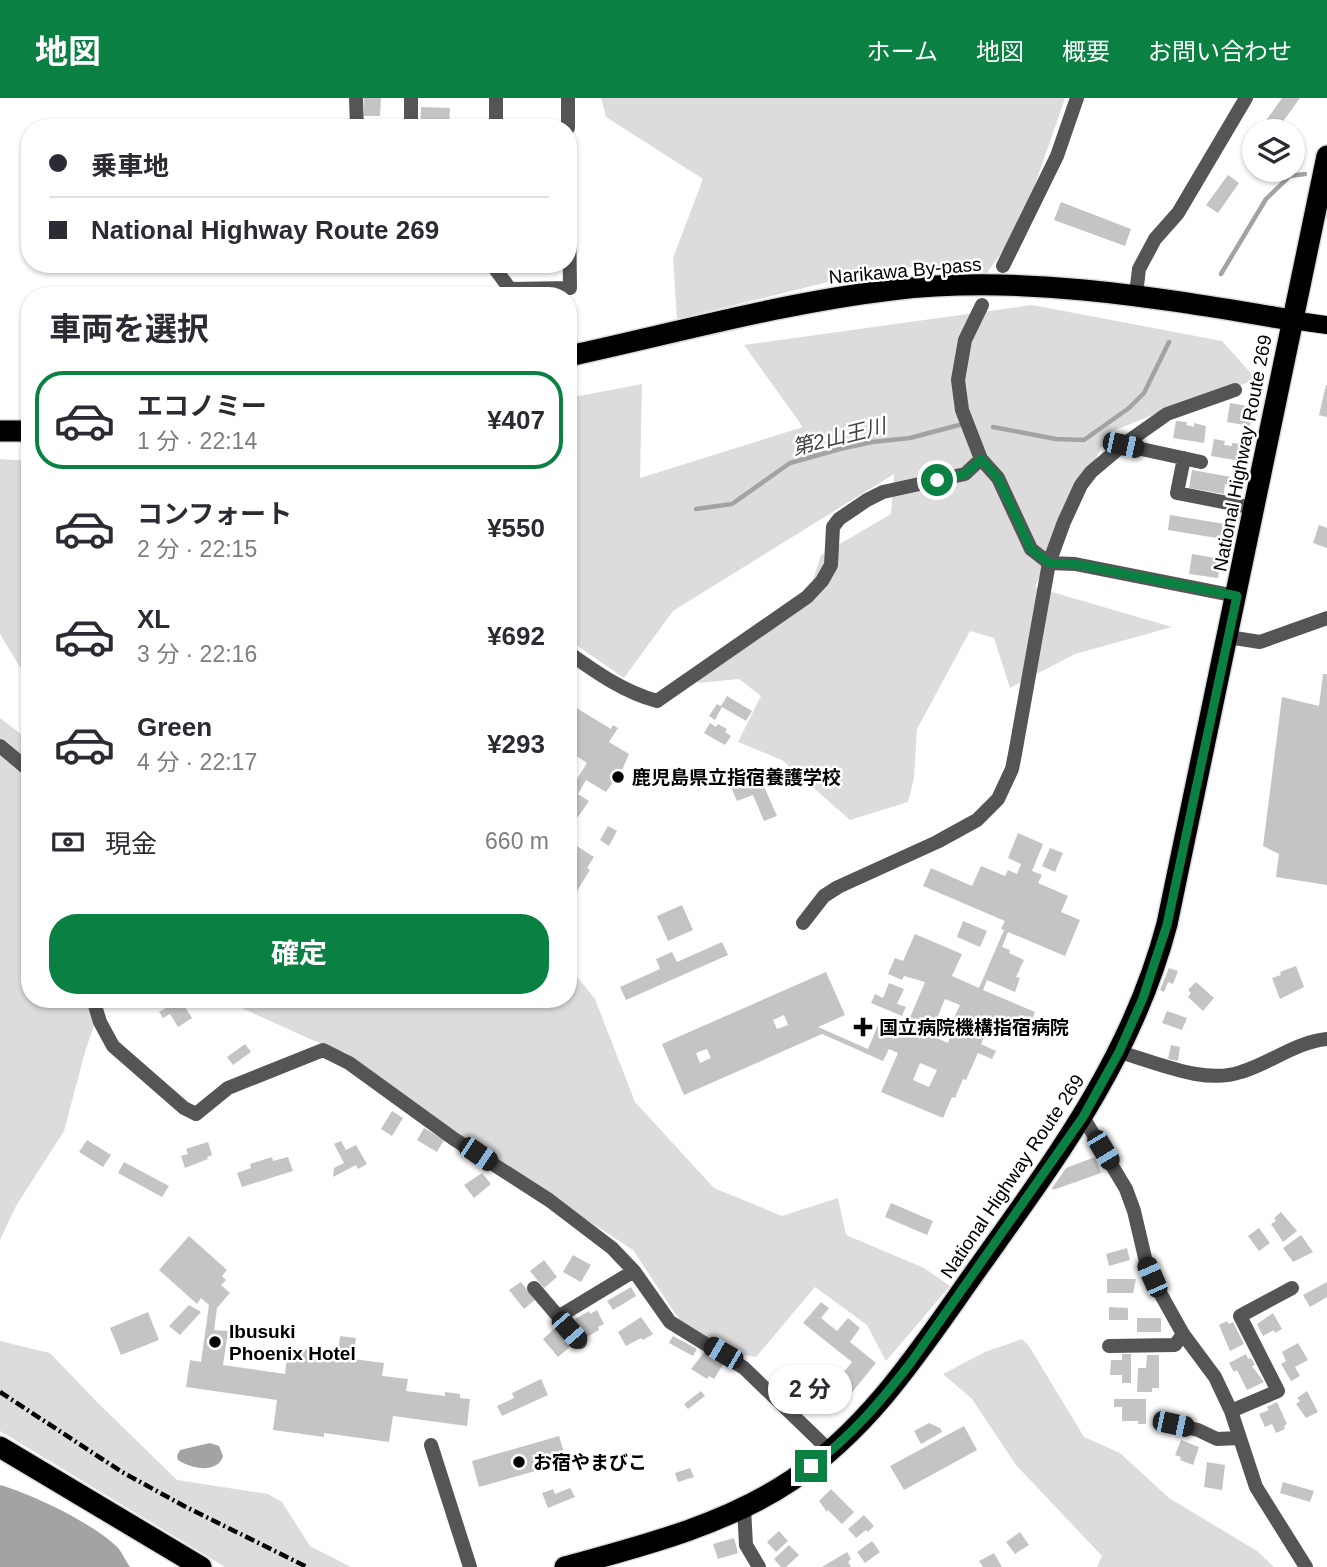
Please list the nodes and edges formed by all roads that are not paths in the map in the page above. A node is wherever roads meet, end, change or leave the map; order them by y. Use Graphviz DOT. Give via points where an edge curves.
graph roads {
  1 [pos="356,98"];
  2 [pos="411,98"];
  3 [pos="496,98"];
  4 [pos="568,98"];
  5 [pos="1077,98"];
  6 [pos="1246,98"];
  7 [pos="357,119"];
  8 [pos="411,119"];
  9 [pos="496,119"];
  10 [pos="568,119"];
  11 [pos="1327,156"];
  12 [pos="1003,266"];
  13 [pos="1136,294"];
  14 [pos="982,305"];
  15 [pos="1291,320"];
  16 [pos="1327,326"];
  17 [pos="577,354"];
  18 [pos="1235,390"];
  19 [pos="0,431"];
  20 [pos="21,432"];
  21 [pos="1123,445"];
  22 [pos="1184,458"];
  23 [pos="981,459"];
  24 [pos="1201,462"];
  25 [pos="1254,508"];
  26 [pos="1049,563"];
  27 [pos="1237,596"];
  28 [pos="1327,618"];
  29 [pos="1228,637"];
  30 [pos="577,658"];
  31 [pos="0,746"];
  32 [pos="21,764"];
  33 [pos="803,923"];
  34 [pos="96,1008"];
  35 [pos="1327,1039"];
  36 [pos="1119,1052"];
  37 [pos="1083,1117"];
  38 [pos="635,1272"];
  39 [pos="534,1288"];
  40 [pos="1292,1288"];
  41 [pos="558,1317"];
  42 [pos="1183,1335"];
  43 [pos="580,1342"];
  44 [pos="1109,1346"];
  45 [pos="1231,1411"];
  46 [pos="1173,1424"];
  47 [pos="1239,1438"];
  48 [pos="431,1445"];
  49 [pos="0,1447"];
  50 [pos="831,1452"];
  51 [pos="744,1508"];
  52 [pos="201,1567"];
  53 [pos="470,1567"];
  54 [pos="565,1567"];
  55 [pos="759,1567"];
  56 [pos="1306,1567"];
  1 -- 7 [label="street"];
  2 -- 8 [label="street"];
  3 -- 9 [label="street"];
  4 -- 10 [label="street"];
  5 -- 12 [label="street" via="1058,156"];
  6 -- 13 [label="street" via="1178,213 1155,239 1139,269"];
  11 -- 15 [label="highway, National Highway Route 269"];
  13 -- 15 [label="highway, Narikawa By-pass"];
  13 -- 17 [label="highway, Narikawa By-pass" via="992,285 892,290 822,300"];
  14 -- 23 [label="street" via="965,341 958,380 962,410"];
  15 -- 16 [label="main road"];
  15 -- 25 [label="highway, National Highway Route 269"];
  18 -- 21 [label="street" via="1167,414"];
  19 -- 20 [label="highway"];
  21 -- 22 [label="street"];
  21 -- 26 [label="street" via="1081,485"];
  22 -- 24 [label="street"];
  22 -- 25 [label="street" via="1177,494"];
  23 -- 26 [label="street" via="998,478 1031,549"];
  23 -- 30 [label="street" via="965,474 883,492 839,519 833,527 831,565 815,589 657,701 616,685"];
  25 -- 27 [label="highway, National Highway Route 269"];
  26 -- 27 [label="street" via="1075,564"];
  26 -- 33 [label="street" via="1016,754 998,799 976,820 937,842 838,887 824,896"];
  27 -- 29 [label="highway, National Highway Route 269"];
  28 -- 29 [label="street" via="1260,642"];
  29 -- 36 [label="highway, National Highway Route 269" via="1167,925"];
  31 -- 32 [label="street"];
  34 -- 38 [label="street" via="113,1046 195,1114 228,1088 323,1050 349,1063 549,1200 612,1248"];
  35 -- 36 [label="street" via="1309,1041 1255,1067 1224,1075 1196,1073"];
  36 -- 37 [label="highway, National Highway Route 269"];
  37 -- 42 [label="street" via="1126,1189 1146,1262"];
  37 -- 50 [label="highway, National Highway Route 269" via="890,1390"];
  38 -- 41 [label="street"];
  38 -- 50 [label="street" via="670,1322 744,1368"];
  39 -- 41 [label="street"];
  40 -- 45 [label="street" via="1240,1316 1278,1391"];
  41 -- 43 [label="street"];
  42 -- 44 [label="street" via="1175,1345"];
  42 -- 45 [label="street" via="1215,1377"];
  45 -- 47 [label="street"];
  46 -- 47 [label="street" via="1217,1438"];
  47 -- 56 [label="street" via="1256,1487"];
  48 -- 53 [label="street"];
  49 -- 52 [label="highway"];
  50 -- 51 [label="highway, National Highway Route 269"];
  51 -- 54 [label="highway, National Highway Route 269"];
  51 -- 55 [label="street" via="746,1545"];
}
